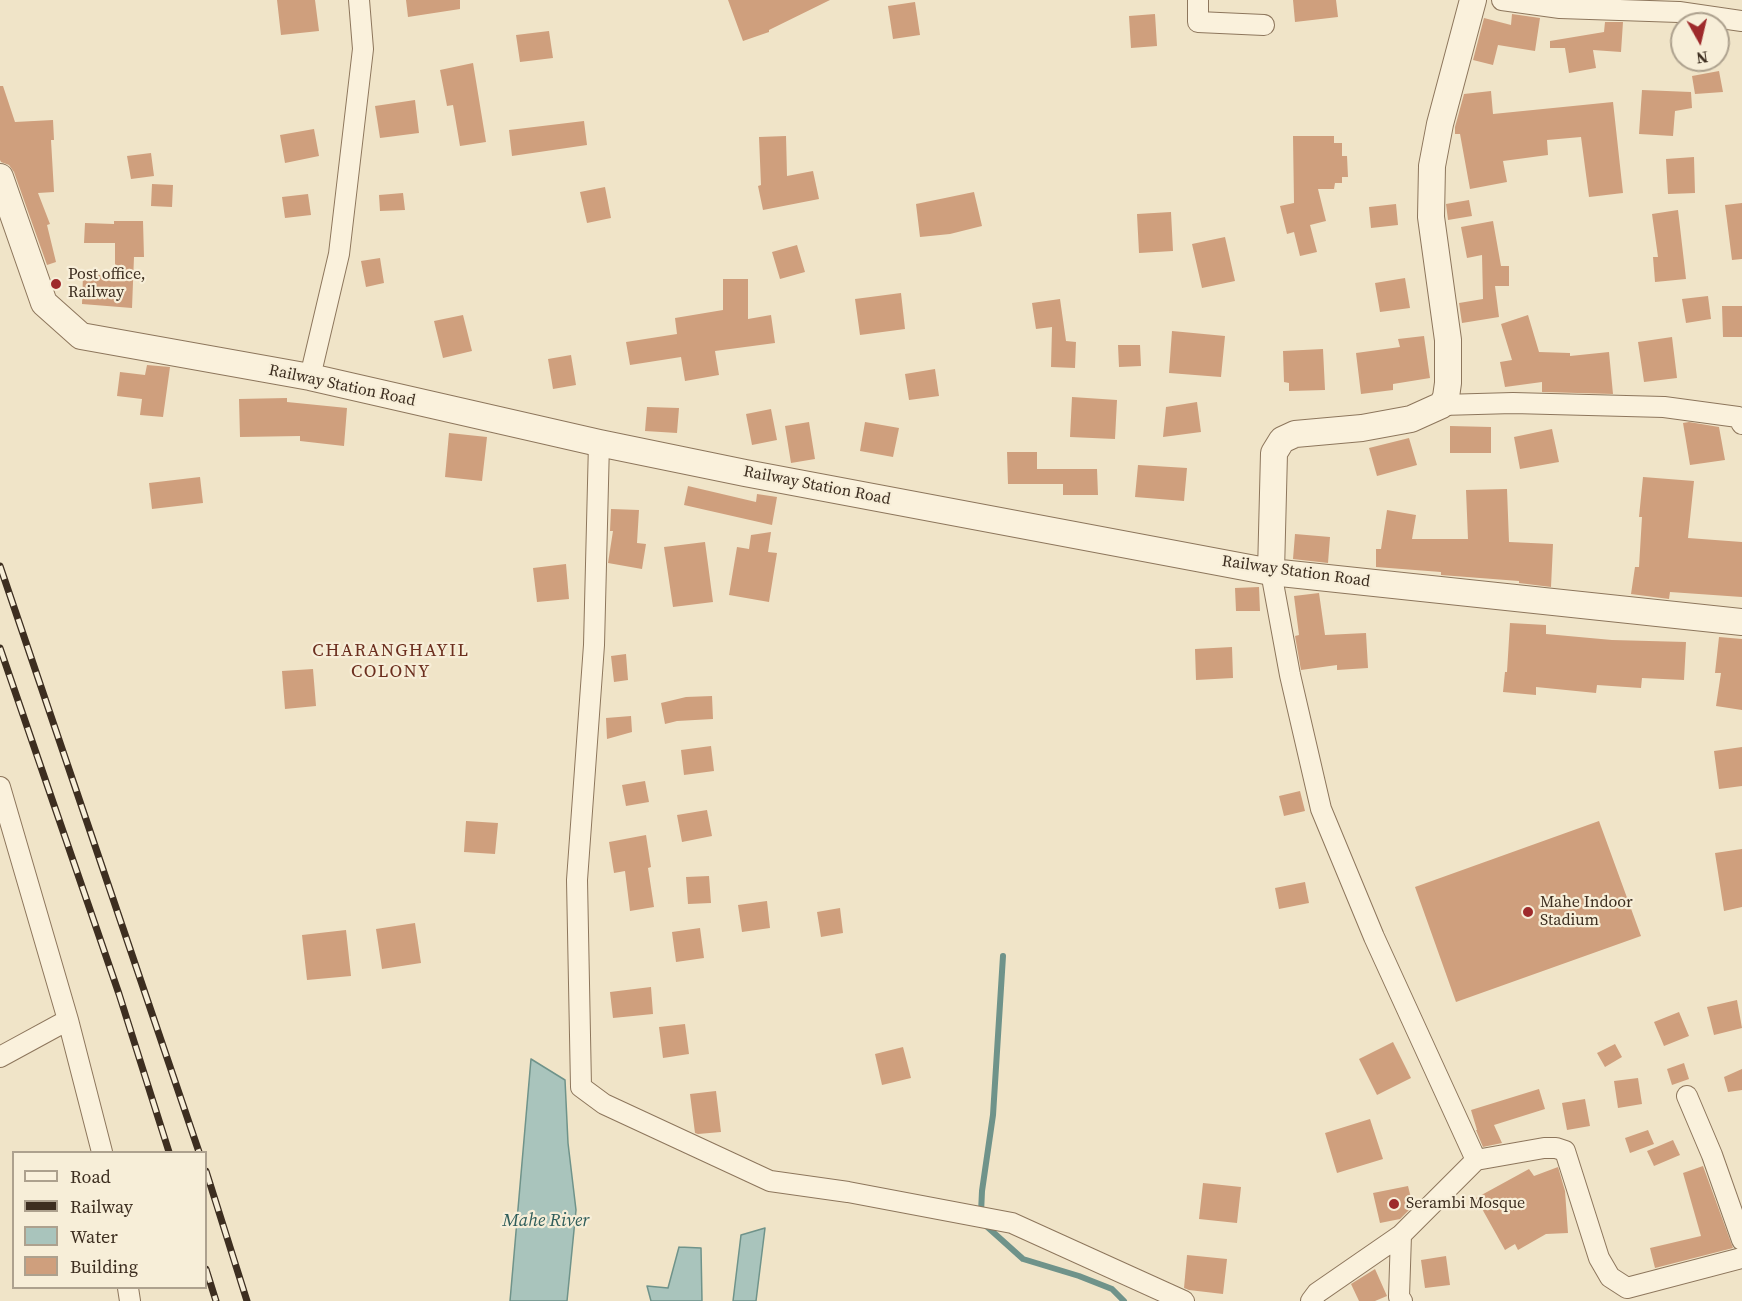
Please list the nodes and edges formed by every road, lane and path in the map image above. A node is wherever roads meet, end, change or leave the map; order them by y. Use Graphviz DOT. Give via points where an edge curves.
graph roads {
  1 [pos="359,0"];
  2 [pos="1198,0"];
  3 [pos="1473,0"];
  4 [pos="1502,0"];
  5 [pos="1627,5"];
  6 [pos="1742,21"];
  7 [pos="1264,25"];
  8 [pos="0,177"];
  9 [pos="310,377"];
  10 [pos="1442,405"];
  11 [pos="1742,424"];
  12 [pos="599,443"];
  13 [pos="1271,572"];
  14 [pos="1742,622"];
  15 [pos="0,788"];
  16 [pos="68,1020"];
  17 [pos="0,1057"];
  18 [pos="1687,1096"];
  19 [pos="102,1151"];
  20 [pos="1476,1160"];
  21 [pos="1401,1235"];
  22 [pos="1742,1240"];
  23 [pos="1742,1258"];
  24 [pos="1184,1301"];
  25 [pos="1311,1301"];
  26 [pos="1402,1301"];
  1 -- 9 [label="street" via="363,49 339,254"];
  2 -- 7 [label="street" via="1198,22"];
  3 -- 10 [label="street" via="1432,166 1431,217 1449,340 1448,383"];
  4 -- 5 [label="street" via="1560,8"];
  5 -- 6 [label="street"];
  8 -- 9 [label="street, Railway Station Road" via="44,303 81,336"];
  9 -- 12 [label="street, Railway Station Road"];
  10 -- 11 [label="street" via="1664,407 1738,417"];
  10 -- 13 [label="street" via="1411,419 1295,434 1282,440 1274,453"];
  12 -- 13 [label="street, Railway Station Road"];
  12 -- 24 [label="street" via="594,645 577,880 581,1087 604,1104 770,1181 1012,1223"];
  13 -- 14 [label="street, Railway Station Road"];
  13 -- 20 [label="street" via="1321,809 1374,937"];
  15 -- 16 [label="street"];
  16 -- 17 [label="street"];
  16 -- 19 [label="street"];
  18 -- 22 [label="street"];
  20 -- 21 [label="street"];
  20 -- 23 [label="street" via="1544,1148 1565,1151 1599,1258 1610,1277 1627,1288"];
  21 -- 25 [label="street"];
  21 -- 26 [label="street"];
}
